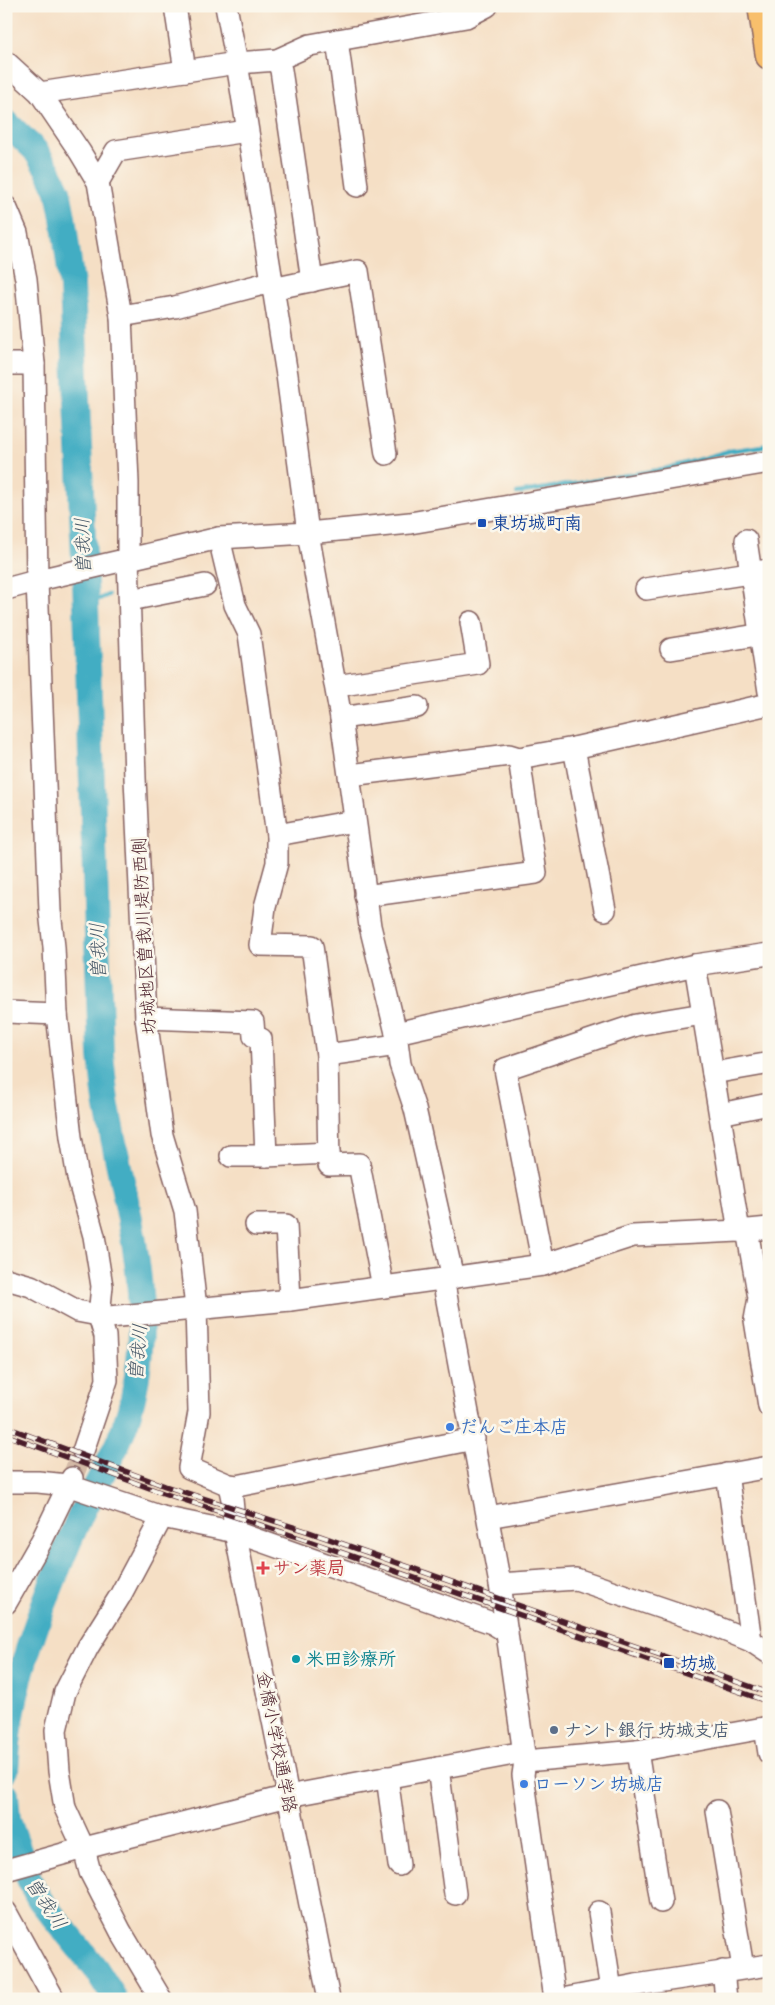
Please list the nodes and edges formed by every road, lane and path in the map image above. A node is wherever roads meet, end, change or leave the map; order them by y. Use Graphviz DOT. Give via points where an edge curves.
graph roads {
  1 [pos="175,6"];
  2 [pos="226,6"];
  3 [pos="760,6"];
  4 [pos="480,8"];
  5 [pos="337,40"];
  6 [pos="769,56"];
  7 [pos="277,60"];
  8 [pos="6,62"];
  9 [pos="237,63"];
  10 [pos="185,71"];
  11 [pos="40,93"];
  12 [pos="247,131"];
  13 [pos="98,182"];
  14 [pos="357,186"];
  15 [pos="6,207"];
  16 [pos="312,281"];
  17 [pos="272,285"];
  18 [pos="121,316"];
  19 [pos="6,364"];
  20 [pos="34,364"];
  21 [pos="386,454"];
  22 [pos="769,462"];
  23 [pos="308,532"];
  24 [pos="219,538"];
  25 [pos="746,540"];
  26 [pos="125,559"];
  27 [pos="760,571"];
  28 [pos="42,579"];
  29 [pos="205,585"];
  30 [pos="646,589"];
  31 [pos="6,590"];
  32 [pos="130,600"];
  33 [pos="471,622"];
  34 [pos="764,634"];
  35 [pos="671,649"];
  36 [pos="336,686"];
  37 [pos="769,692"];
  38 [pos="769,704"];
  39 [pos="417,707"];
  40 [pos="341,718"];
  41 [pos="574,748"];
  42 [pos="519,758"];
  43 [pos="350,775"];
  44 [pos="354,821"];
  45 [pos="277,835"];
  46 [pos="366,896"];
  47 [pos="605,910"];
  48 [pos="769,954"];
  49 [pos="695,965"];
  50 [pos="6,1012"];
  51 [pos="57,1014"];
  52 [pos="703,1014"];
  53 [pos="146,1018"];
  54 [pos="396,1039"];
  55 [pos="327,1055"];
  56 [pos="765,1064"];
  57 [pos="713,1073"];
  58 [pos="769,1104"];
  59 [pos="720,1114"];
  60 [pos="329,1153"];
  61 [pos="231,1156"];
  62 [pos="266,1156"];
  63 [pos="256,1225"];
  64 [pos="769,1228"];
  65 [pos="743,1230"];
  66 [pos="543,1265"];
  67 [pos="6,1279"];
  68 [pos="448,1279"];
  69 [pos="383,1287"];
  70 [pos="290,1300"];
  71 [pos="192,1309"];
  72 [pos="104,1316"];
  73 [pos="769,1406"];
  74 [pos="474,1439"];
  75 [pos="83,1451"];
  76 [pos="769,1467"];
  77 [pos="727,1474"];
  78 [pos="6,1482"];
  79 [pos="73,1484"];
  80 [pos="229,1486"];
  81 [pos="159,1516"];
  82 [pos="488,1518"];
  83 [pos="234,1532"];
  84 [pos="500,1584"];
  85 [pos="6,1603"];
  86 [pos="507,1632"];
  87 [pos="751,1641"];
  88 [pos="769,1653"];
  89 [pos="767,1727"];
  90 [pos="637,1751"];
  91 [pos="769,1754"];
  92 [pos="525,1756"];
  93 [pos="438,1768"];
  94 [pos="387,1777"];
  95 [pos="288,1796"];
  96 [pos="717,1811"];
  97 [pos="80,1849"];
  98 [pos="399,1865"];
  99 [pos="6,1870"];
  100 [pos="455,1894"];
  101 [pos="661,1902"];
  102 [pos="6,1912"];
  103 [pos="599,1912"];
  104 [pos="769,1965"];
  105 [pos="733,1970"];
  106 [pos="611,1990"];
  107 [pos="54,1999"];
  108 [pos="162,1999"];
  109 [pos="328,1999"];
  110 [pos="555,1999"];
  111 [pos="562,1999"];
  112 [pos="726,1999"];
  1 -- 10 [label="street"];
  2 -- 9 [label="street"];
  3 -- 6 [label="main road"];
  4 -- 5 [label="street" via="466,17"];
  5 -- 7 [label="street" via="310,45"];
  5 -- 14 [label="street"];
  7 -- 9 [label="street"];
  7 -- 16 [label="street"];
  8 -- 11 [label="street"];
  9 -- 10 [label="street"];
  9 -- 12 [label="street"];
  10 -- 11 [label="street"];
  11 -- 13 [label="street"];
  12 -- 13 [label="street" via="116,151"];
  12 -- 17 [label="street"];
  13 -- 18 [label="street, 坊城地区曽我川堤防西側"];
  15 -- 20 [label="street" via="17,233 26,279"];
  16 -- 17 [label="street"];
  16 -- 21 [label="street" via="358,272"];
  17 -- 18 [label="street"];
  17 -- 23 [label="street"];
  18 -- 26 [label="street, 坊城地区曽我川堤防西側" via="128,483"];
  19 -- 20 [label="street"];
  20 -- 28 [label="street"];
  22 -- 23 [label="street" via="410,523"];
  23 -- 24 [label="street"];
  23 -- 36 [label="street"];
  24 -- 26 [label="street"];
  24 -- 45 [label="street" via="235,606 249,634"];
  25 -- 27 [label="street"];
  26 -- 28 [label="street"];
  26 -- 32 [label="street, 坊城地区曽我川堤防西側"];
  27 -- 30 [label="street"];
  27 -- 34 [label="street"];
  28 -- 31 [label="street"];
  28 -- 51 [label="street" via="50,901"];
  29 -- 32 [label="street"];
  32 -- 53 [label="street, 坊城地区曽我川堤防西側"];
  33 -- 36 [label="street" via="478,664"];
  34 -- 35 [label="street"];
  34 -- 37 [label="street"];
  36 -- 40 [label="street"];
  38 -- 41 [label="street"];
  39 -- 40 [label="street"];
  40 -- 43 [label="street"];
  41 -- 42 [label="street"];
  41 -- 47 [label="street"];
  42 -- 43 [label="street" via="509,754"];
  42 -- 46 [label="street" via="536,873"];
  43 -- 44 [label="street"];
  44 -- 45 [label="street"];
  44 -- 46 [label="street"];
  45 -- 55 [label="street" via="277,863 265,907 260,946 312,946"];
  46 -- 54 [label="street"];
  48 -- 49 [label="street"];
  49 -- 52 [label="street"];
  49 -- 54 [label="street"];
  50 -- 51 [label="street"];
  51 -- 72 [label="street" via="70,1137 94,1236"];
  52 -- 57 [label="street"];
  52 -- 66 [label="street" via="636,1025 506,1069"];
  53 -- 62 [label="street" via="253,1022 254,1036 261,1039"];
  53 -- 71 [label="street, 坊城地区曽我川堤防西側" via="162,1135 185,1211"];
  54 -- 55 [label="street"];
  54 -- 68 [label="street" via="400,1064 415,1109"];
  55 -- 60 [label="street"];
  56 -- 57 [label="street"];
  57 -- 59 [label="street"];
  58 -- 59 [label="street"];
  59 -- 65 [label="street"];
  60 -- 62 [label="street"];
  60 -- 69 [label="street" via="329,1165 359,1164"];
  61 -- 62 [label="street"];
  63 -- 70 [label="street" via="286,1225"];
  64 -- 65 [label="street"];
  65 -- 66 [label="street" via="633,1236"];
  65 -- 73 [label="street" via="758,1298 755,1320"];
  66 -- 68 [label="street"];
  67 -- 72 [label="street" via="31,1286 77,1311"];
  68 -- 69 [label="street"];
  68 -- 74 [label="street"];
  69 -- 70 [label="street"];
  70 -- 71 [label="street"];
  71 -- 72 [label="street"];
  71 -- 80 [label="street, 坊城地区曽我川堤防西側" via="199,1412 189,1468"];
  72 -- 75 [label="street" via="107,1380"];
  74 -- 80 [label="street"];
  74 -- 82 [label="street"];
  76 -- 77 [label="street"];
  77 -- 82 [label="street"];
  77 -- 87 [label="street"];
  78 -- 79 [label="street"];
  79 -- 81 [label="street"];
  79 -- 85 [label="street"];
  80 -- 83 [label="street, 金橋小学校通学路"];
  81 -- 83 [label="street"];
  81 -- 97 [label="street" via="125,1587 65,1692 56,1730 59,1771 65,1808"];
  82 -- 84 [label="street"];
  83 -- 86 [label="street" via="492,1623"];
  83 -- 95 [label="street, 金橋小学校通学路"];
  84 -- 86 [label="street"];
  84 -- 87 [label="street" via="576,1579"];
  86 -- 92 [label="street"];
  87 -- 88 [label="street"];
  89 -- 90 [label="street"];
  89 -- 91 [label="street"];
  90 -- 92 [label="street"];
  90 -- 101 [label="street"];
  92 -- 93 [label="street"];
  92 -- 110 [label="street" via="523,1775"];
  93 -- 94 [label="street"];
  93 -- 100 [label="street"];
  94 -- 95 [label="street"];
  94 -- 98 [label="street"];
  95 -- 97 [label="street"];
  95 -- 109 [label="street, 金橋小学校通学路"];
  96 -- 105 [label="street"];
  97 -- 99 [label="street"];
  97 -- 108 [label="street" via="100,1894"];
  102 -- 107 [label="street"];
  103 -- 106 [label="street"];
  104 -- 105 [label="street"];
  105 -- 106 [label="street"];
  105 -- 112 [label="street"];
  106 -- 111 [label="street"];
}
